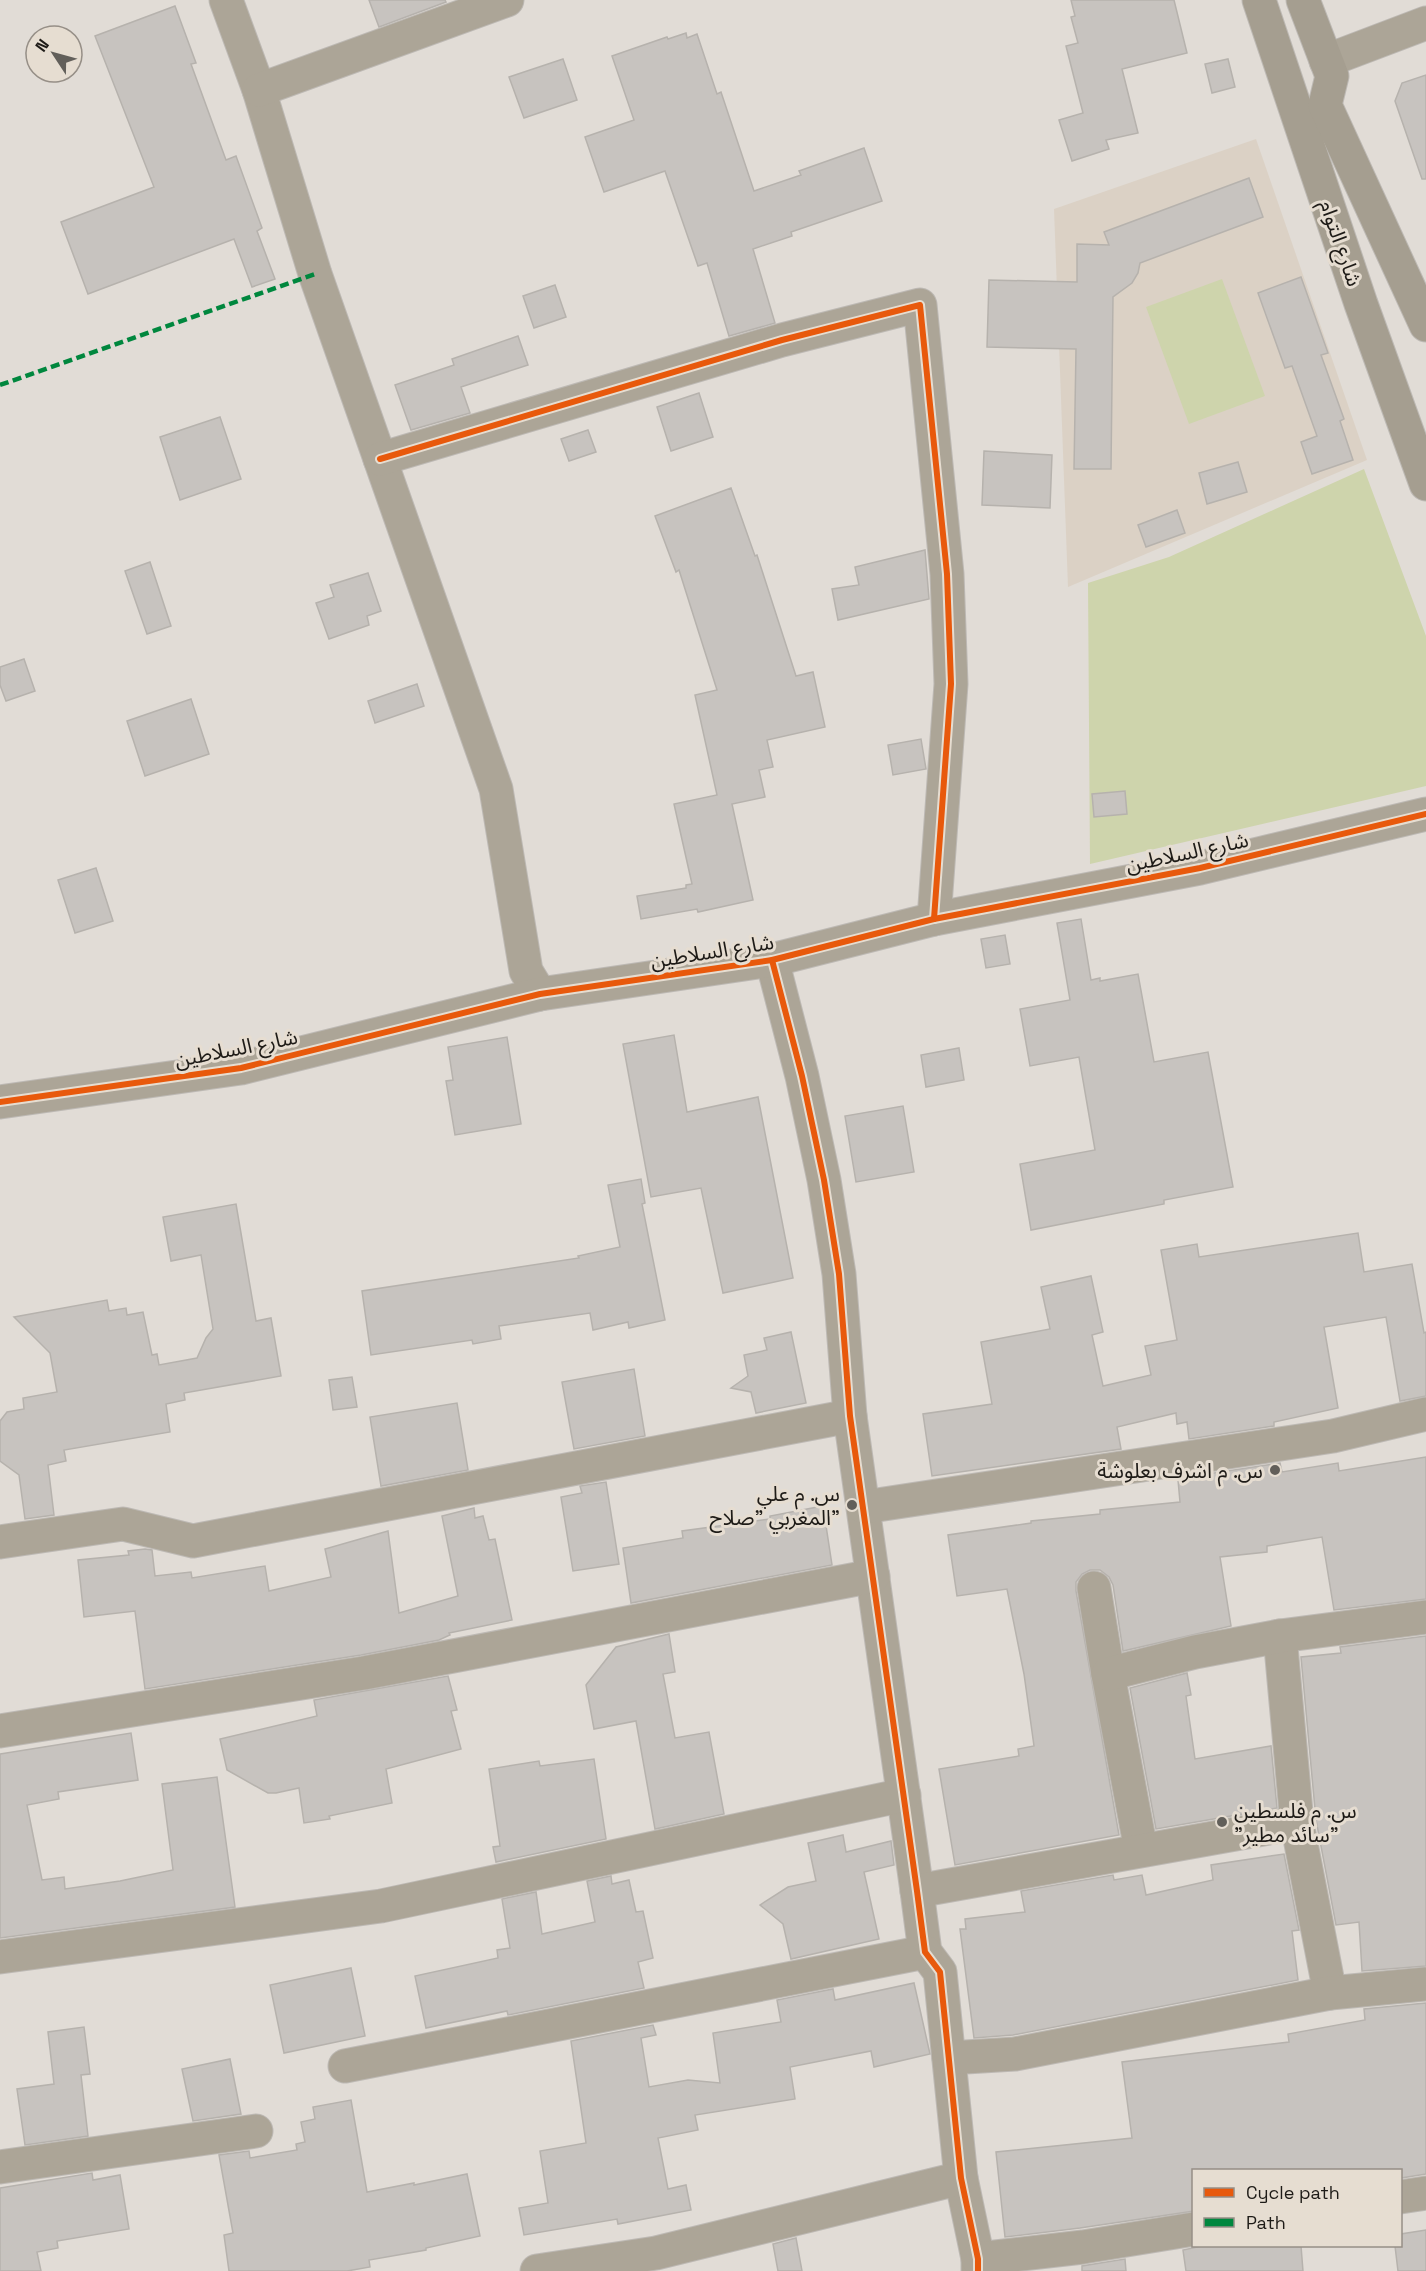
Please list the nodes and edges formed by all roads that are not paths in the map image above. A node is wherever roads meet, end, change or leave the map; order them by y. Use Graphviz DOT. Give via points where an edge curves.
graph roads {
  1 [pos="226,0"];
  2 [pos="507,0"];
  3 [pos="1259,0"];
  4 [pos="1303,0"];
  5 [pos="1426,23"];
  6 [pos="1326,61"];
  7 [pos="259,90"];
  8 [pos="1426,325"];
  9 [pos="380,459"];
  10 [pos="1426,484"];
  11 [pos="1426,814"];
  12 [pos="934,919"];
  13 [pos="772,960"];
  14 [pos="540,994"];
  15 [pos="0,1102"];
  16 [pos="1426,1414"];
  17 [pos="850,1416"];
  18 [pos="864,1507"];
  19 [pos="0,1542"];
  20 [pos="873,1576"];
  21 [pos="1094,1588"];
  22 [pos="1426,1617"];
  23 [pos="1280,1636"];
  24 [pos="1108,1674"];
  25 [pos="0,1731"];
  26 [pos="904,1795"];
  27 [pos="1297,1823"];
  28 [pos="1142,1850"];
  29 [pos="917,1891"];
  30 [pos="926,1952"];
  31 [pos="0,1957"];
  32 [pos="1426,1984"];
  33 [pos="1330,1994"];
  34 [pos="949,2058"];
  35 [pos="345,2066"];
  36 [pos="256,2131"];
  37 [pos="0,2167"];
  38 [pos="961,2178"];
  39 [pos="1426,2193"];
  40 [pos="1402,2197"];
  41 [pos="1192,2229"];
  42 [pos="978,2265"];
  43 [pos="537,2271"];
  1 -- 7 [label="street"];
  2 -- 7 [label="street"];
  3 -- 10 [label="main road, شارع التوام"];
  4 -- 6 [label="main road, شارع التوام"];
  5 -- 6 [label="street"];
  6 -- 8 [label="main road, شارع التوام" via="1332,76 1325,105"];
  7 -- 9 [label="street" via="315,274"];
  9 -- 12 [label="street" via="782,340 920,305 947,574 951,684"];
  9 -- 14 [label="street" via="496,789 526,972"];
  11 -- 12 [label="street, شارع السلاطين" via="1200,868"];
  12 -- 13 [label="street, شارع السلاطين"];
  13 -- 14 [label="street, شارع السلاطين"];
  13 -- 17 [label="street" via="824,1180 839,1274"];
  14 -- 15 [label="street, شارع السلاطين" via="241,1068"];
  16 -- 18 [label="street" via="1333,1436"];
  17 -- 18 [label="street"];
  17 -- 19 [label="street" via="193,1541 123,1524"];
  18 -- 20 [label="street"];
  20 -- 25 [label="street" via="364,1673"];
  20 -- 26 [label="street"];
  21 -- 24 [label="street"];
  22 -- 23 [label="street"];
  23 -- 24 [label="street"];
  23 -- 27 [label="street"];
  24 -- 28 [label="street"];
  26 -- 29 [label="street"];
  26 -- 31 [label="street" via="381,1906"];
  27 -- 28 [label="street"];
  27 -- 33 [label="street"];
  28 -- 29 [label="street"];
  29 -- 30 [label="street"];
  30 -- 34 [label="street" via="940,1972"];
  30 -- 35 [label="street"];
  32 -- 33 [label="street"];
  33 -- 34 [label="street" via="1015,2054"];
  34 -- 38 [label="street"];
  36 -- 37 [label="street"];
  38 -- 42 [label="street"];
  38 -- 43 [label="street" via="656,2253"];
  39 -- 40 [label="street"];
  41 -- 42 [label="street"];
}
